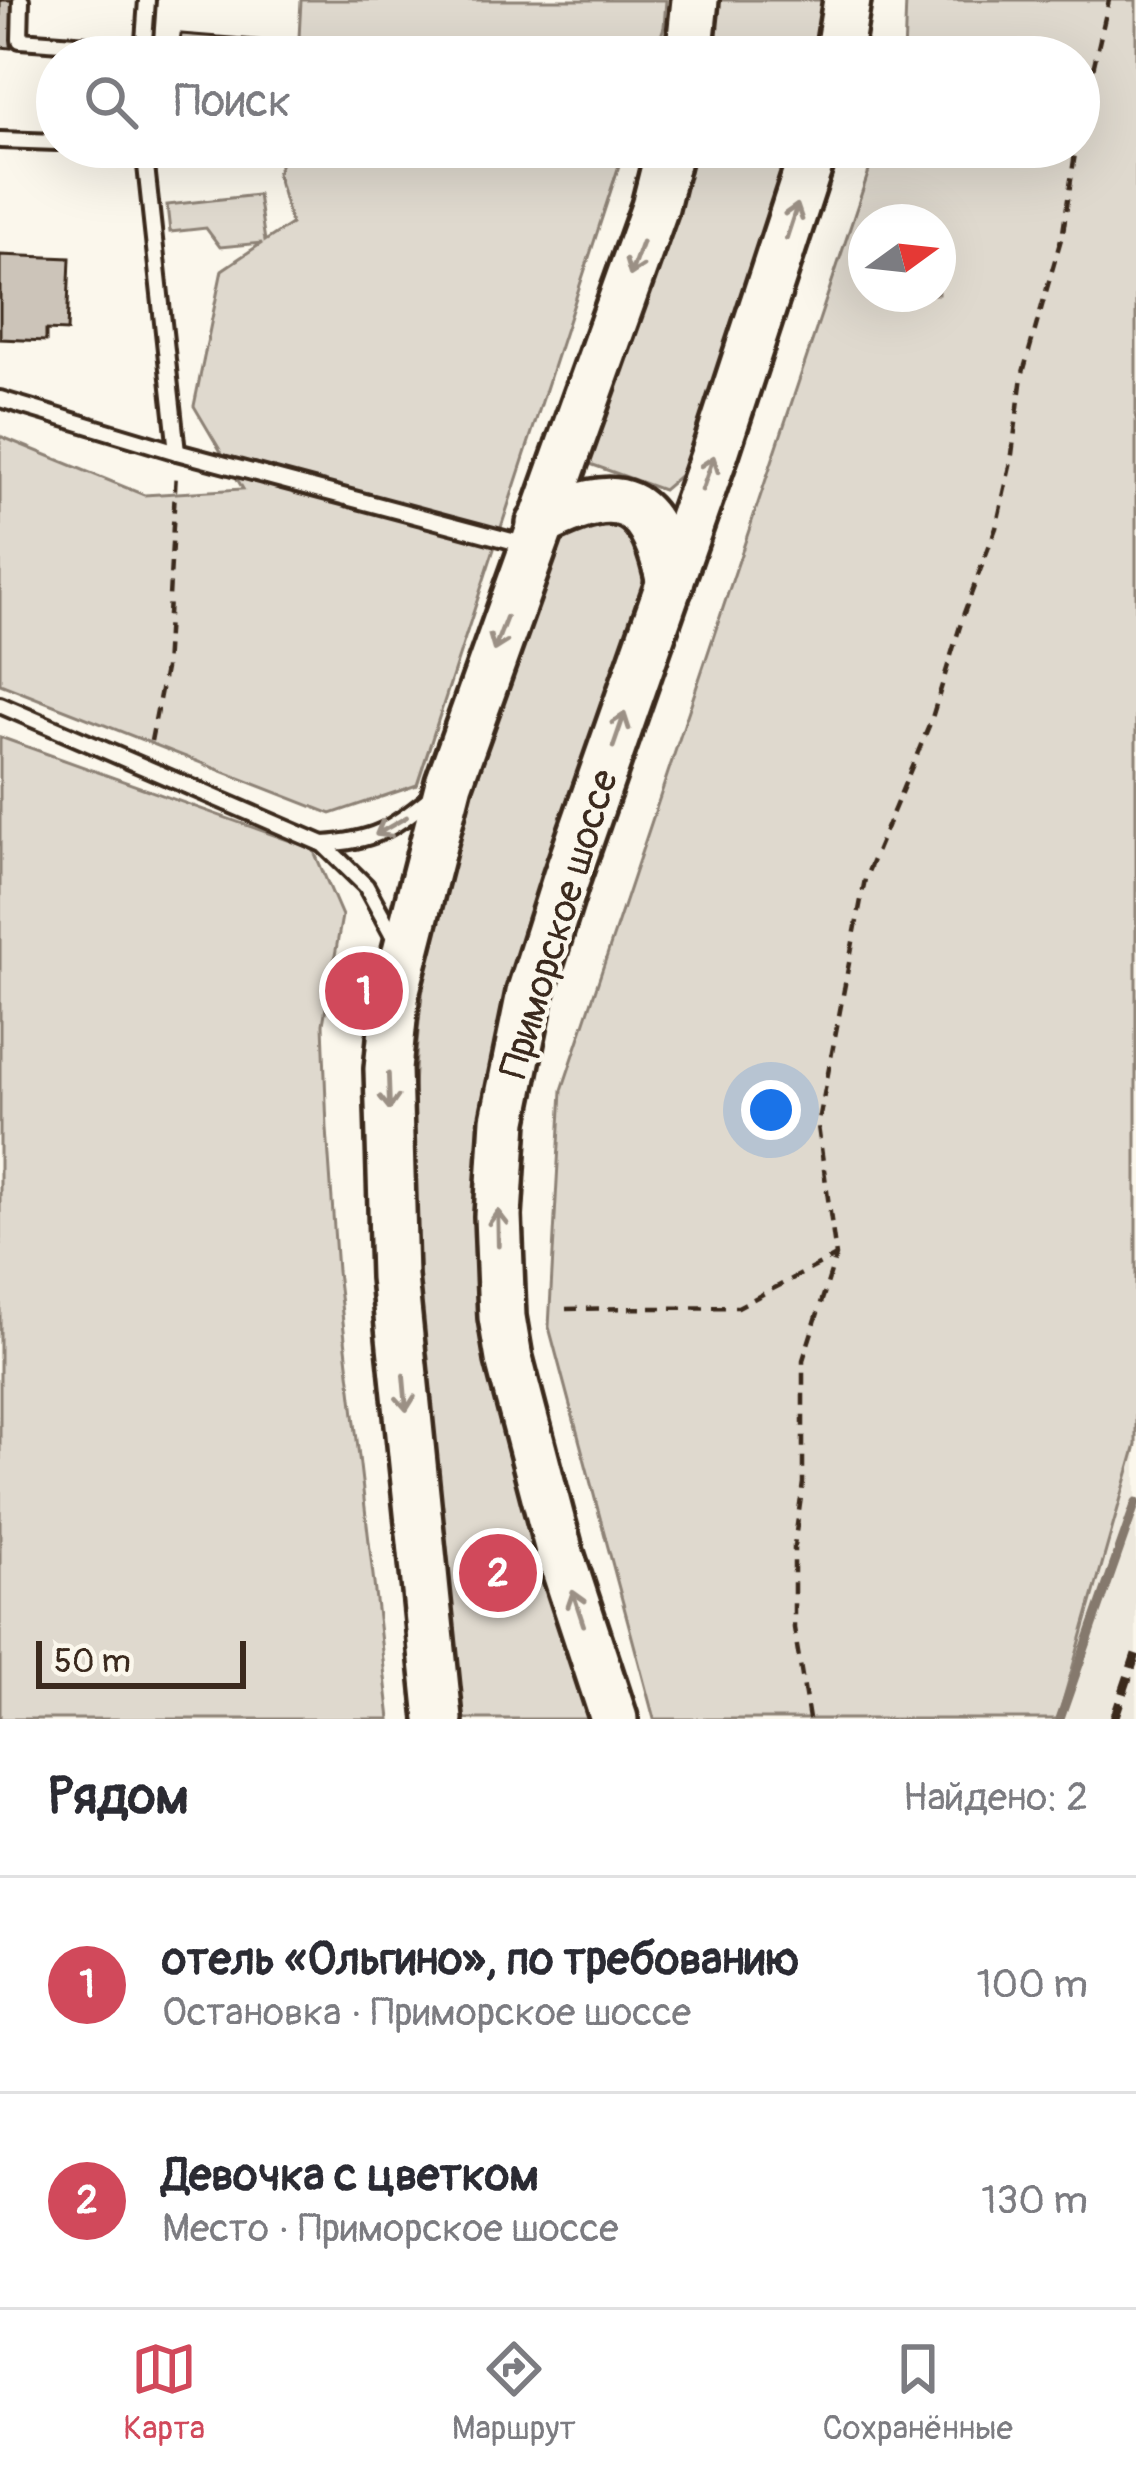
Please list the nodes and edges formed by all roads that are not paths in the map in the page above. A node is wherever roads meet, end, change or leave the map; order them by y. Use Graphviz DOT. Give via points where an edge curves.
graph roads {
  1 [pos="21,0"];
  2 [pos="147,0"];
  3 [pos="695,0"];
  4 [pos="847,0"];
  5 [pos="144,36"];
  6 [pos="691,36"];
  7 [pos="841,36"];
  8 [pos="36,42"];
  9 [pos="0,140"];
  10 [pos="36,141"];
  11 [pos="146,168"];
  12 [pos="665,168"];
  13 [pos="808,168"];
  14 [pos="0,399"];
  15 [pos="177,452"];
  16 [pos="537,535"];
  17 [pos="670,584"];
  18 [pos="0,705"];
  19 [pos="449,783"];
  20 [pos="322,844"];
  21 [pos="404,958"];
  22 [pos="439,1719"];
  23 [pos="614,1719"];
  1 -- 8 [label="lane" via="20,40"];
  2 -- 5 [label="lane"];
  3 -- 6 [label="main road"];
  4 -- 7 [label="main road"];
  9 -- 10 [label="lane"];
  11 -- 15 [label="lane"];
  12 -- 16 [label="main road, one-way"];
  17 -- 13 [label="main road, Приморское шоссе, one-way"];
  14 -- 15 [label="lane"];
  15 -- 16 [label="lane"];
  16 -- 17 [label="main road" via="584,506 627,505 655,529"];
  16 -- 19 [label="main road, one-way"];
  23 -- 17 [label="main road, Приморское шоссе, one-way" via="508,1359 500,1167 530,993"];
  18 -- 20 [label="lane"];
  19 -- 20 [label="lane, one-way" via="394,828 361,842"];
  19 -- 21 [label="main road"];
  20 -- 21 [label="lane" via="366,886"];
  21 -- 22 [label="main road, one-way" via="388,1069 394,1276"];
}
